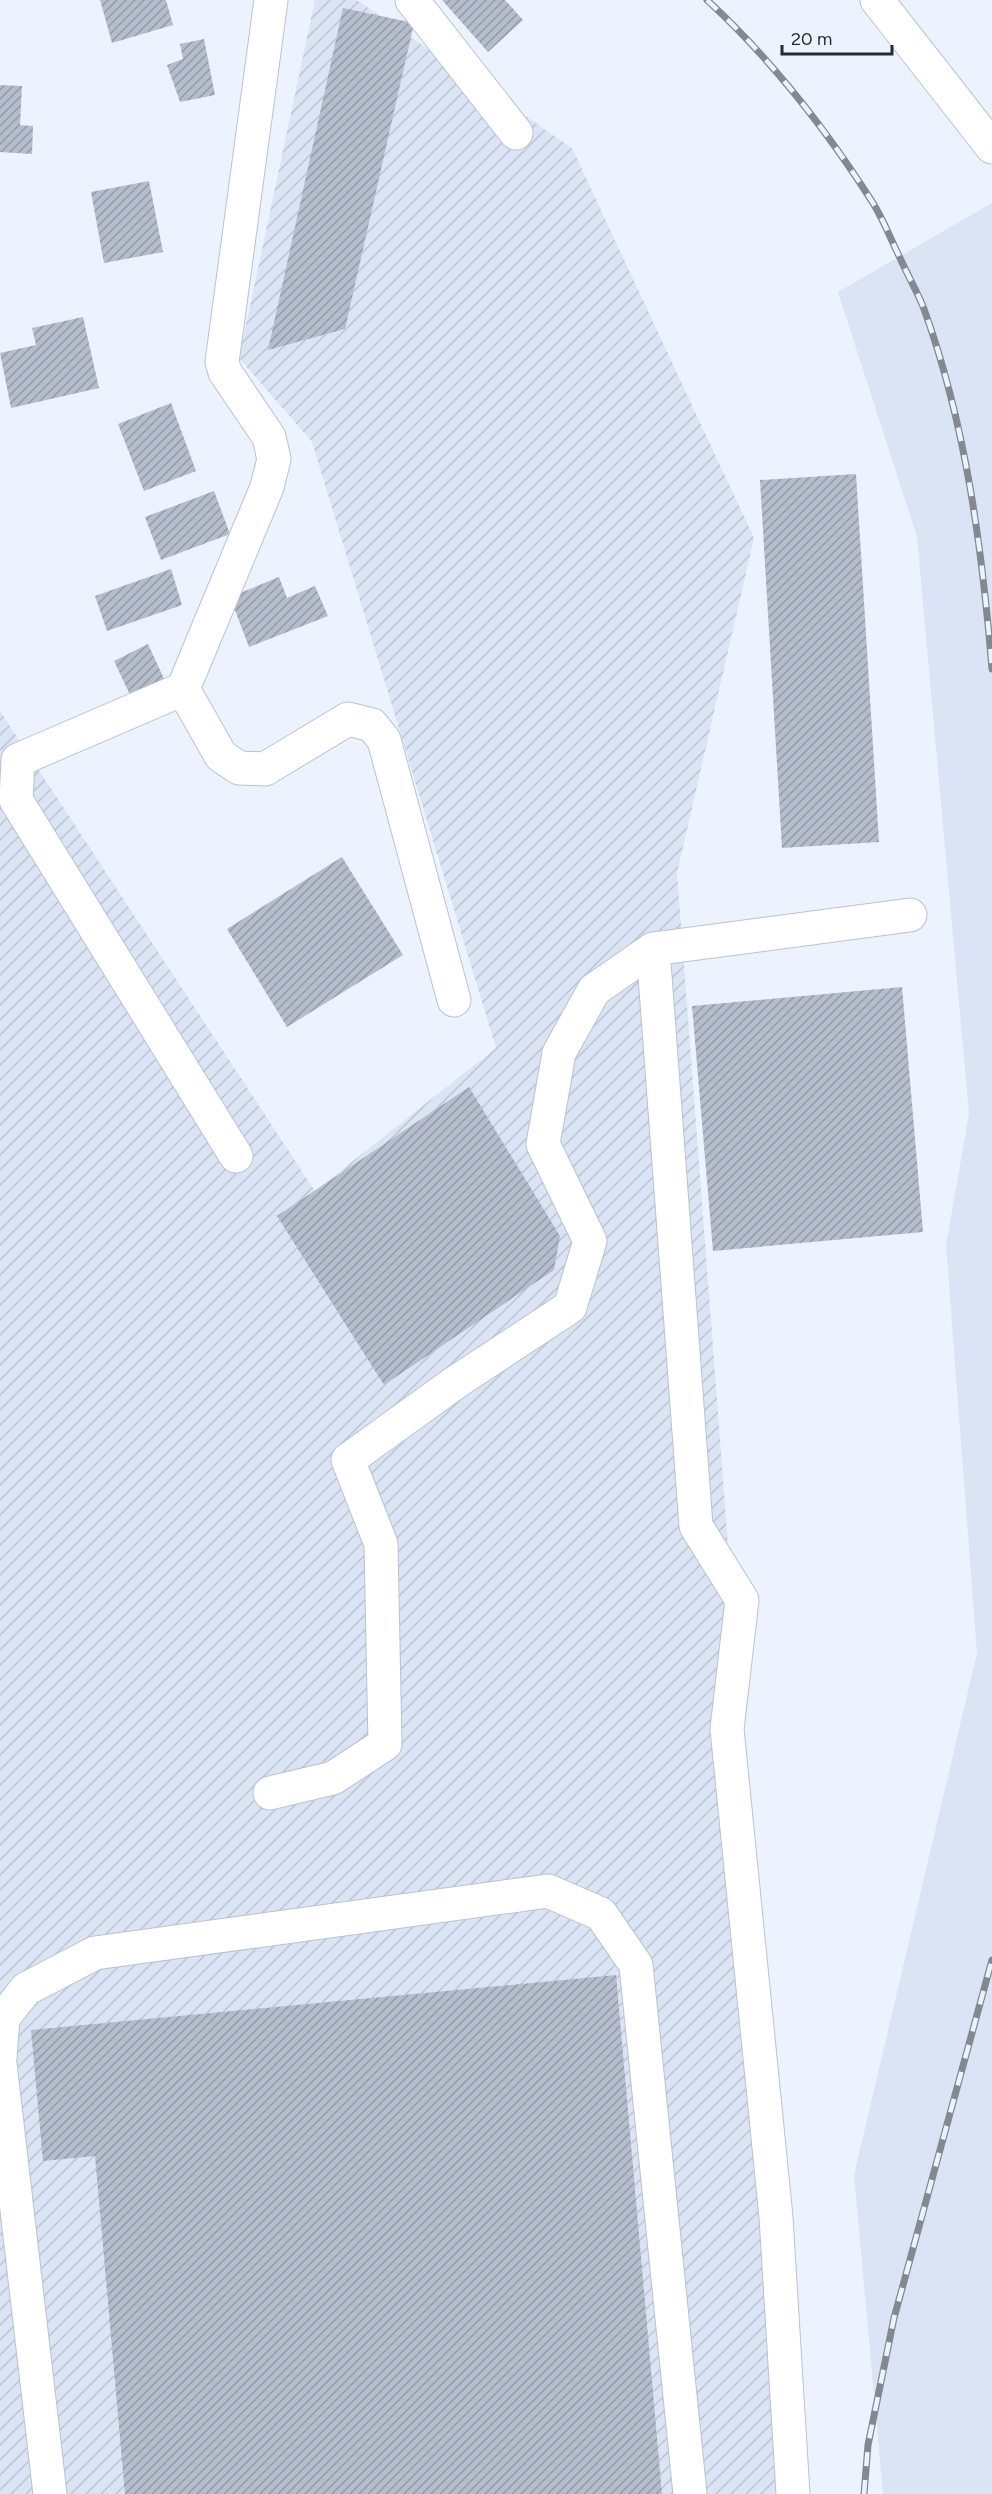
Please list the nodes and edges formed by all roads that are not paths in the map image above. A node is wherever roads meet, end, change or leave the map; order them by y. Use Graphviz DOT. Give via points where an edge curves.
graph roads {
  1 [pos="271,0"];
  2 [pos="412,0"];
  3 [pos="878,0"];
  4 [pos="516,133"];
  5 [pos="992,147"];
  6 [pos="183,689"];
  7 [pos="910,915"];
  8 [pos="652,949"];
  9 [pos="454,1000"];
  10 [pos="236,1156"];
  11 [pos="270,1793"];
  12 [pos="0,2058"];
  13 [pos="0,2064"];
  14 [pos="50,2494"];
  15 [pos="690,2494"];
  16 [pos="793,2494"];
  1 -- 6 [label="lane" via="222,362 268,437 274,459 267,487"];
  2 -- 4 [label="lane"];
  3 -- 5 [label="lane"];
  6 -- 9 [label="lane" via="221,756 239,768 265,769 348,719 372,725 384,740"];
  6 -- 10 [label="lane" via="18,760 16,800"];
  7 -- 8 [label="lane"];
  8 -- 11 [label="lane" via="594,990 559,1053 543,1144 590,1241 570,1307 348,1460 381,1544 385,1744 333,1778"];
  8 -- 16 [label="lane" via="696,1526 742,1600 727,1728 776,2217"];
  12 -- 15 [label="lane" via="3,2018 26,1989 95,1953 548,1891 601,1914 636,1965"];
  13 -- 14 [label="lane"];
}
